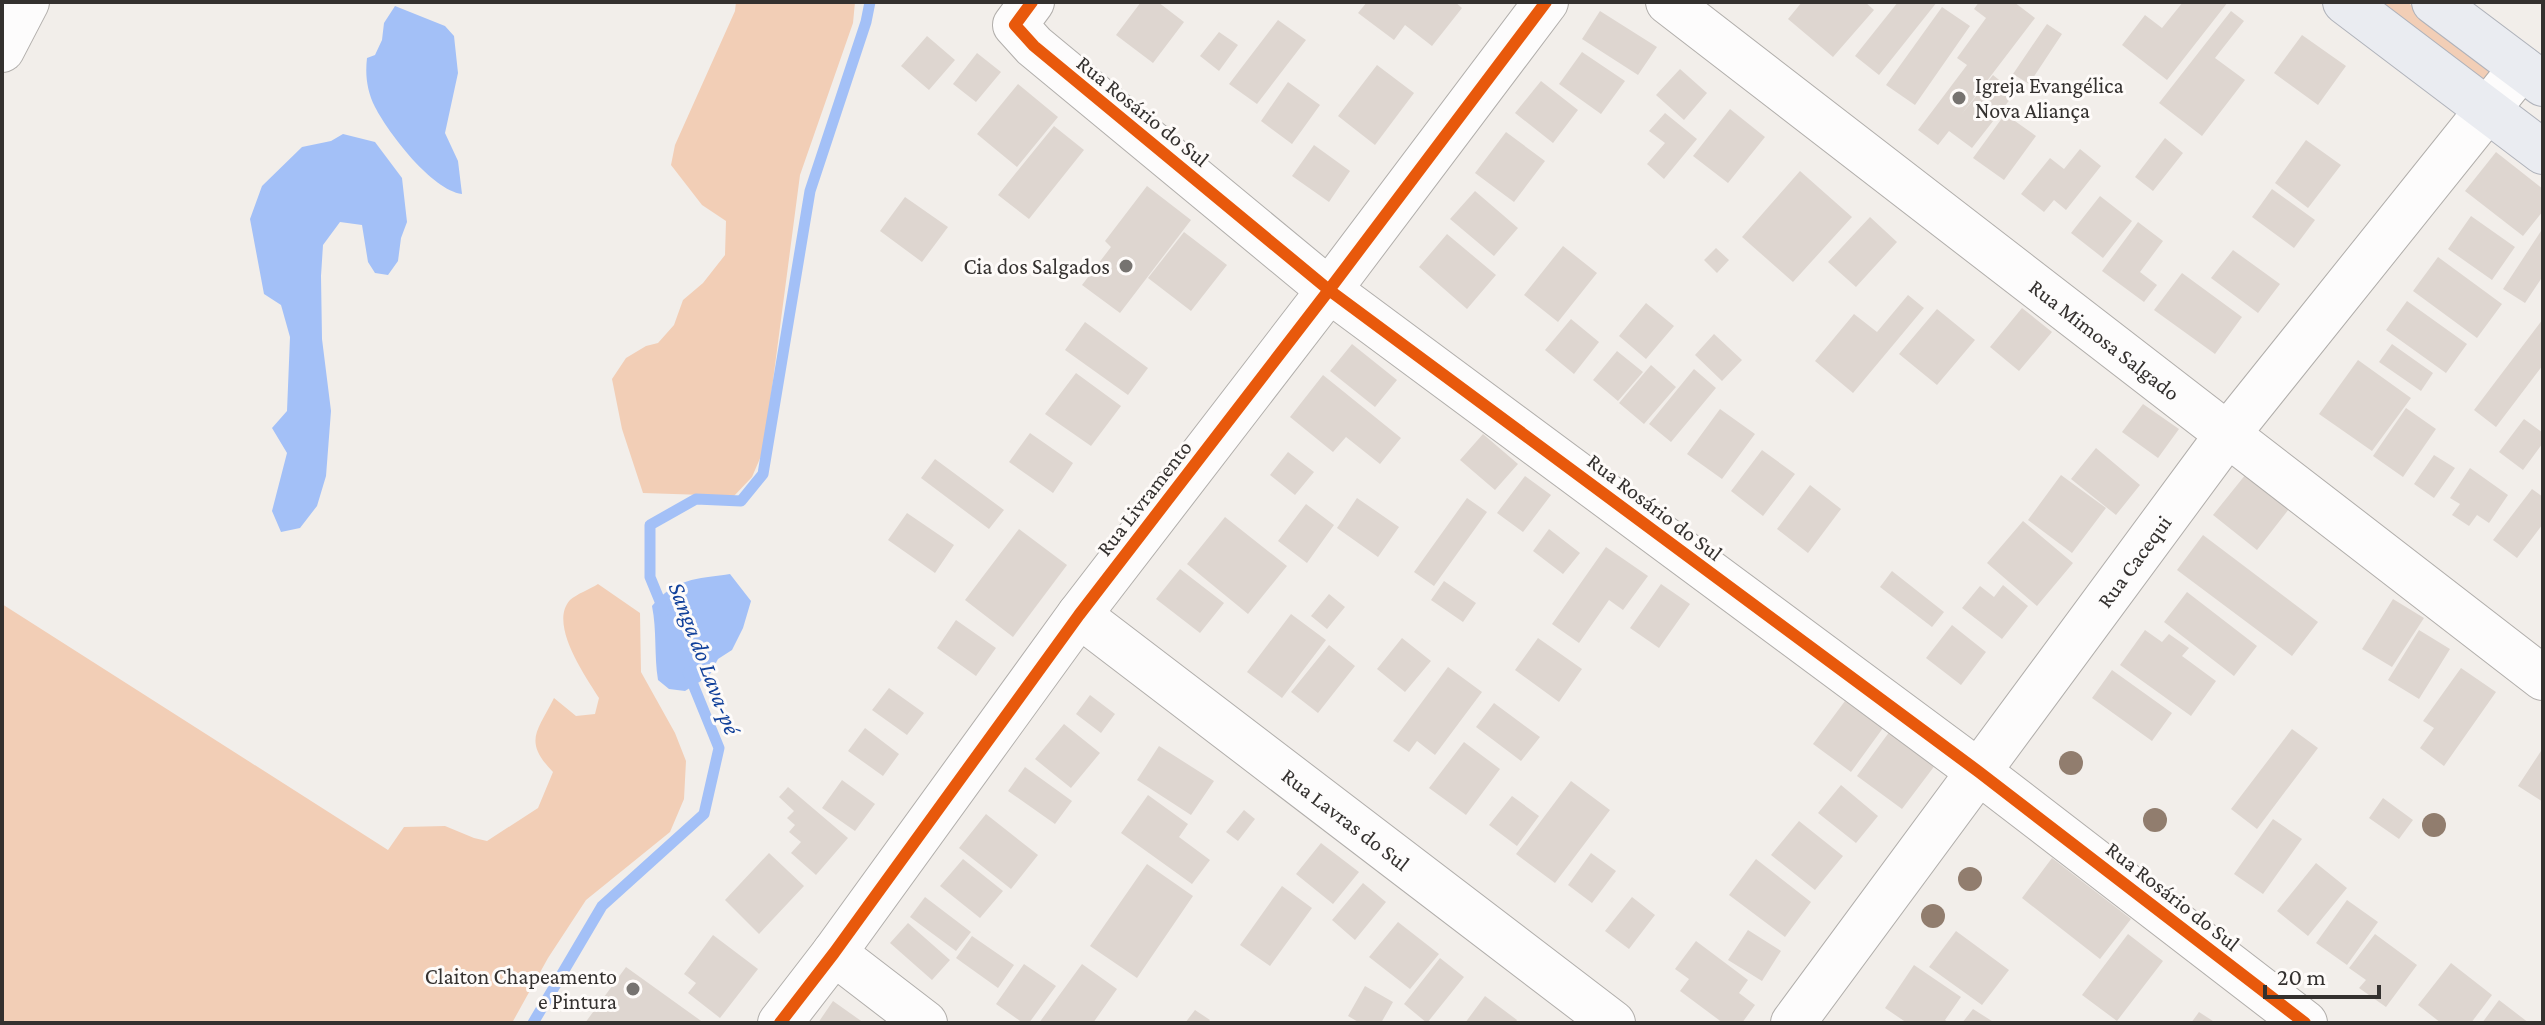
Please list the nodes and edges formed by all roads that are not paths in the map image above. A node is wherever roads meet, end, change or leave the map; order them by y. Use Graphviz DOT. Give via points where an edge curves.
graph roads {
  1 [pos="27,2"];
  2 [pos="1032,2"];
  3 [pos="1546,2"];
  4 [pos="1668,2"];
  5 [pos="2345,2"];
  6 [pos="2434,2"];
  7 [pos="2,50"];
  8 [pos="2532,76"];
  9 [pos="2488,110"];
  10 [pos="2543,152"];
  11 [pos="1329,290"];
  12 [pos="2227,435"];
  13 [pos="1079,615"];
  14 [pos="2543,678"];
  15 [pos="1979,772"];
  16 [pos="834,953"];
  17 [pos="780,1023"];
  18 [pos="925,1023"];
  19 [pos="1613,1023"];
  20 [pos="1793,1023"];
  21 [pos="2305,1023"];
  1 -- 7 [label="street"];
  2 -- 11 [label="street, Rua Rosário do Sul" via="1015,25 1034,46"];
  3 -- 11 [label="street, Rua Livramento"];
  4 -- 12 [label="street, Rua Mimosa Salgado"];
  5 -- 9 [label="main road"];
  6 -- 8 [label="main road"];
  8 -- 9 [label="street, Rua Cacequi"];
  9 -- 10 [label="main road"];
  9 -- 12 [label="street, Rua Cacequi"];
  11 -- 13 [label="street, Rua Livramento"];
  11 -- 15 [label="street, Rua Rosário do Sul"];
  12 -- 14 [label="street, Rua Mimosa Salgado"];
  12 -- 15 [label="street, Rua Cacequi"];
  13 -- 16 [label="street, Rua Livramento"];
  13 -- 19 [label="street, Rua Lavras do Sul"];
  15 -- 20 [label="street, Rua Cacequi"];
  15 -- 21 [label="street, Rua Rosário do Sul"];
  16 -- 17 [label="street, Rua Livramento"];
  16 -- 18 [label="street"];
}
